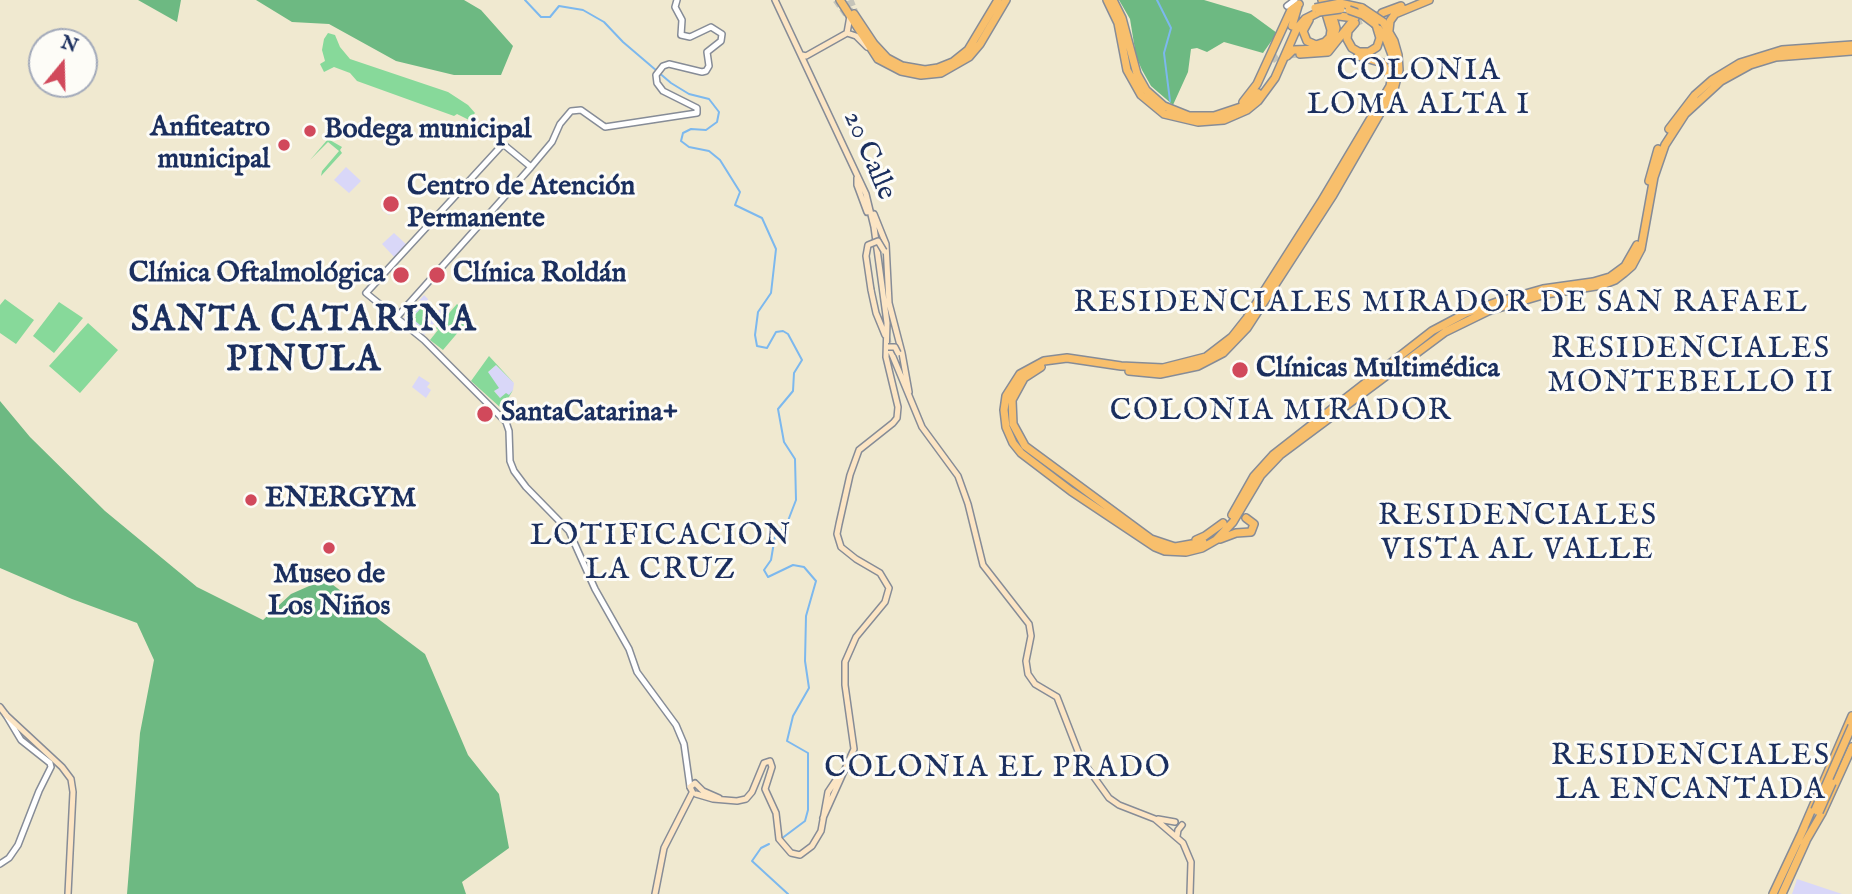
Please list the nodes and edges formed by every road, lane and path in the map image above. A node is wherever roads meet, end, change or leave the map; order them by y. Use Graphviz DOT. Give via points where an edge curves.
graph roads {
  1 [pos="677,0"];
  2 [pos="775,0"];
  3 [pos="840,0"];
  4 [pos="846,0"];
  5 [pos="998,0"];
  6 [pos="1006,0"];
  7 [pos="1107,0"];
  8 [pos="1114,0"];
  9 [pos="1327,0"];
  10 [pos="1418,0"];
  11 [pos="1429,0"];
  12 [pos="1298,1"];
  13 [pos="1287,6"];
  14 [pos="1345,6"];
  15 [pos="1316,11"];
  16 [pos="1382,13"];
  17 [pos="850,16"];
  18 [pos="1355,20"];
  19 [pos="1378,24"];
  20 [pos="1292,26"];
  21 [pos="1345,30"];
  22 [pos="1389,30"];
  23 [pos="845,35"];
  24 [pos="1852,45"];
  25 [pos="870,49"];
  26 [pos="1852,51"];
  27 [pos="1300,54"];
  28 [pos="802,55"];
  29 [pos="1272,61"];
  30 [pos="805,62"];
  31 [pos="1275,78"];
  32 [pos="1392,82"];
  33 [pos="1256,95"];
  34 [pos="1695,95"];
  35 [pos="1232,111"];
  36 [pos="1685,114"];
  37 [pos="531,167"];
  38 [pos="857,175"];
  39 [pos="868,203"];
  40 [pos="889,303"];
  41 [pos="879,315"];
  42 [pos="397,317"];
  43 [pos="1429,334"];
  44 [pos="886,338"];
  45 [pos="891,351"];
  46 [pos="1414,355"];
  47 [pos="1400,356"];
  48 [pos="1388,374"];
  49 [pos="911,402"];
  50 [pos="1246,519"];
  51 [pos="1223,523"];
  52 [pos="1130,524"];
  53 [pos="1216,540"];
  54 [pos="0,706"];
  55 [pos="1852,716"];
  56 [pos="1852,726"];
  57 [pos="16,729"];
  58 [pos="1846,740"];
  59 [pos="1851,749"];
  60 [pos="695,789"];
  61 [pos="828,798"];
  62 [pos="1817,811"];
  63 [pos="823,818"];
  64 [pos="1155,819"];
  65 [pos="1175,822"];
  66 [pos="1182,825"];
  67 [pos="1802,832"];
  68 [pos="1177,836"];
  69 [pos="1804,844"];
  70 [pos="0,864"];
  71 [pos="68,894"];
  72 [pos="654,894"];
  73 [pos="1190,894"];
  74 [pos="1773,894"];
  75 [pos="1782,894"];
  1 -- 37 [label="street" via="681,35 690,37 711,27 723,38 707,52 705,72 669,64 656,75 663,91 697,108 697,113 605,127 578,109 571,111"];
  2 -- 28 [label="main road, 20 Calle"];
  3 -- 17 [label="highway"];
  4 -- 5 [label="highway" via="882,53 902,65 925,69 953,62 968,50"];
  6 -- 25 [label="highway" via="975,50 941,73 901,71 878,59"];
  7 -- 31 [label="highway" via="1118,23 1132,79 1147,102 1164,114 1192,122 1224,120 1249,108"];
  8 -- 35 [label="highway" via="1137,75 1152,97 1189,116"];
  9 -- 15 [label="highway" via="1331,34 1319,45 1307,41 1303,34 1304,25"];
  9 -- 18 [label="highway" via="1337,14"];
  9 -- 31 [label="highway" via="1336,28 1333,41 1320,49 1291,51"];
  10 -- 16 [label="highway"];
  11 -- 22 [label="highway" via="1395,14"];
  12 -- 13 [label="street"];
  12 -- 20 [label="highway"];
  12 -- 35 [label="highway" via="1257,84"];
  14 -- 15 [label="highway, bridge"];
  14 -- 19 [label="highway, bridge"];
  14 -- 19 [label="highway, bridge" via="1371,12"];
  15 -- 20 [label="highway"];
  15 -- 31 [label="highway" via="1294,32"];
  17 -- 23 [label="main road"];
  17 -- 25 [label="highway"];
  18 -- 19 [label="highway" via="1347,42 1363,52 1373,51 1378,44"];
  18 -- 21 [label="highway"];
  19 -- 22 [label="highway"];
  19 -- 32 [label="highway" via="1389,44"];
  20 -- 33 [label="highway" via="1273,74"];
  21 -- 27 [label="highway" via="1328,52"];
  21 -- 32 [label="highway" via="1346,47 1355,55 1382,63"];
  22 -- 52 [label="highway" via="1399,63 1392,94 1327,204 1233,345 1198,366 1160,374 1072,363 1047,365 1024,378 1016,389 1011,415 1025,446"];
  23 -- 25 [label="main road" via="858,37"];
  23 -- 28 [label="main road"];
  23 -- 30 [label="main road"];
  24 -- 34 [label="highway" via="1762,55 1726,71"];
  26 -- 36 [label="highway" via="1799,53 1761,61 1721,81"];
  28 -- 30 [label="main road, 20 Calle"];
  29 -- 33 [label="highway"];
  30 -- 38 [label="main road, 20 Calle"];
  32 -- 53 [label="highway" via="1247,318 1219,349 1163,368 1051,359 1020,374 1006,396 1006,427 1021,453 1132,533 1155,547 1175,552 1194,551"];
  33 -- 35 [label="highway"];
  34 -- 36 [label="highway"];
  34 -- 43 [label="highway" via="1657,152 1639,239 1617,273 1497,302"];
  36 -- 46 [label="highway" via="1661,153 1641,249 1632,266 1602,285 1546,294 1488,311 1444,332"];
  37 -- 42 [label="street"];
  37 -- 42 [label="street" via="503,144 366,293"];
  38 -- 39 [label="main road, 20 Calle"];
  38 -- 41 [label="main road" via="872,231"];
  39 -- 40 [label="main road" via="886,244"];
  39 -- 44 [label="main road, 20 Calle"];
  40 -- 41 [label="main road, bridge" via="884,251 878,241 868,245 866,252"];
  40 -- 49 [label="main road"];
  41 -- 44 [label="main road"];
  42 -- 60 [label="street" via="502,417 509,431 514,471 576,543 637,672 676,725"];
  43 -- 46 [label="highway" via="1411,351"];
  43 -- 47 [label="highway"];
  44 -- 45 [label="main road, 20 Calle"];
  45 -- 49 [label="main road"];
  45 -- 61 [label="main road" via="897,418 859,450 837,534 841,547 880,573 889,588 885,603 856,637 845,662 854,749"];
  46 -- 48 [label="highway"];
  47 -- 48 [label="highway" via="1403,360"];
  47 -- 52 [label="highway" via="1265,463 1226,524 1210,539 1175,547"];
  48 -- 53 [label="highway" via="1280,455"];
  49 -- 64 [label="main road" via="922,427 958,476 984,565 1029,624 1026,666 1031,680 1057,697 1081,758 1109,798"];
  50 -- 53 [label="highway" via="1254,524 1251,532"];
  51 -- 52 [label="highway" via="1205,536 1181,543 1156,538"];
  54 -- 57 [label="main road"];
  55 -- 58 [label="highway"];
  56 -- 62 [label="highway, bridge"];
  57 -- 70 [label="street" via="51,767 18,845"];
  57 -- 71 [label="main road" via="71,779"];
  58 -- 59 [label="highway" via="1846,748"];
  58 -- 62 [label="highway, bridge"];
  58 -- 67 [label="highway"];
  59 -- 69 [label="highway"];
  60 -- 63 [label="main road" via="740,801 749,797 769,760 772,767 765,789 784,846 795,855 804,854 816,840"];
  60 -- 72 [label="main road" via="664,848"];
  61 -- 63 [label="main road"];
  61 -- 63 [label="main road"];
  62 -- 67 [label="highway"];
  62 -- 69 [label="highway"];
  64 -- 65 [label="main road"];
  64 -- 68 [label="main road"];
  66 -- 68 [label="main road"];
  67 -- 74 [label="highway"];
  68 -- 73 [label="main road" via="1191,862"];
  69 -- 75 [label="highway"];
}
